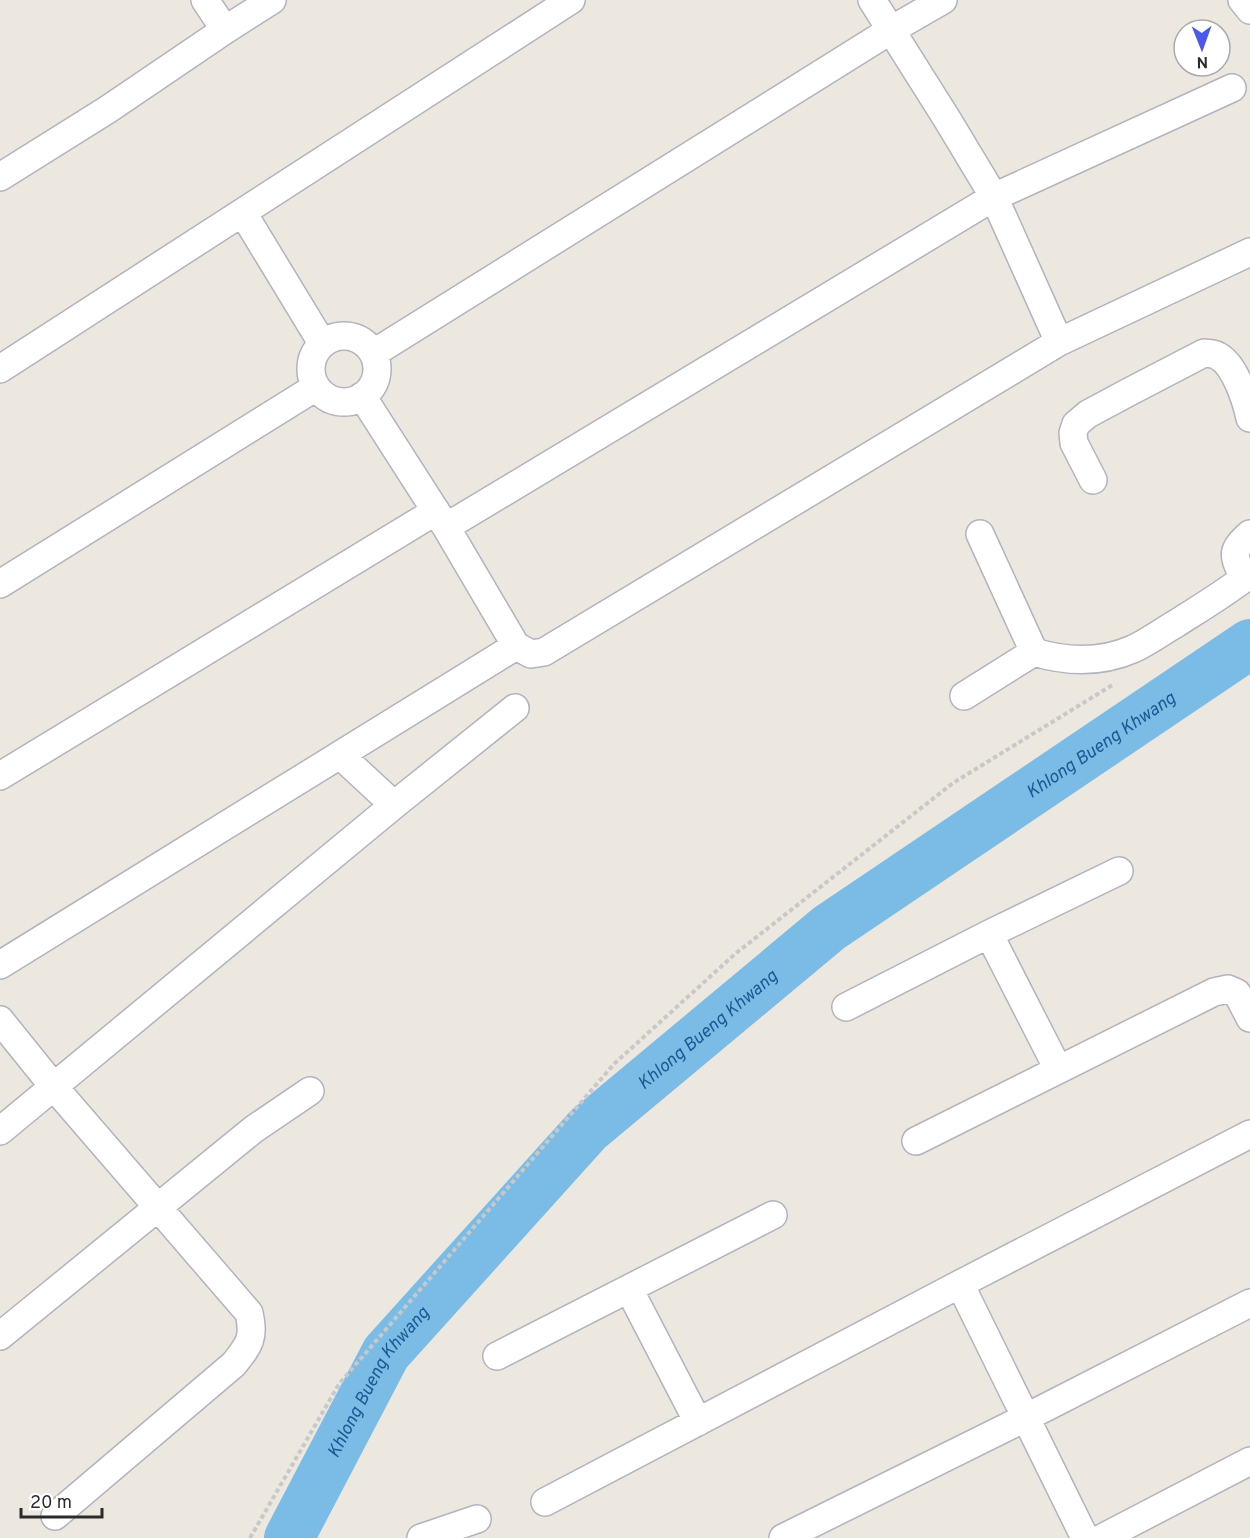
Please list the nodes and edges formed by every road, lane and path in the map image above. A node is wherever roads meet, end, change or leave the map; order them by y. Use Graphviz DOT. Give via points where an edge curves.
graph roads {
  1 [pos="205,0"];
  2 [pos="272,0"];
  3 [pos="572,0"];
  4 [pos="872,0"];
  5 [pos="943,0"];
  6 [pos="1242,0"];
  7 [pos="1250,10"];
  8 [pos="225,30"];
  9 [pos="891,30"];
  10 [pos="1232,88"];
  11 [pos="0,177"];
  12 [pos="994,196"];
  13 [pos="243,213"];
  14 [pos="1250,252"];
  15 [pos="1059,342"];
  16 [pos="322,343"];
  17 [pos="374,354"];
  18 [pos="0,369"];
  19 [pos="316,387"];
  20 [pos="362,396"];
  21 [pos="1250,418"];
  22 [pos="1093,480"];
  23 [pos="441,519"];
  24 [pos="980,534"];
  25 [pos="1250,534"];
  26 [pos="1247,577"];
  27 [pos="0,584"];
  28 [pos="516,646"];
  29 [pos="1034,652"];
  30 [pos="1124,678"];
  31 [pos="964,696"];
  32 [pos="515,708"];
  33 [pos="340,755"];
  34 [pos="0,776"];
  35 [pos="394,806"];
  36 [pos="1119,871"];
  37 [pos="989,933"];
  38 [pos="0,965"];
  39 [pos="846,1007"];
  40 [pos="1250,1018"];
  41 [pos="0,1020"];
  42 [pos="1058,1069"];
  43 [pos="54,1086"];
  44 [pos="310,1092"];
  45 [pos="0,1131"];
  46 [pos="1250,1134"];
  47 [pos="916,1141"];
  48 [pos="158,1208"];
  49 [pos="773,1215"];
  50 [pos="960,1284"];
  51 [pos="628,1289"];
  52 [pos="1250,1303"];
  53 [pos="0,1336"];
  54 [pos="497,1356"];
  55 [pos="1025,1418"];
  56 [pos="698,1422"];
  57 [pos="1250,1461"];
  58 [pos="545,1502"];
  59 [pos="55,1516"];
  60 [pos="477,1519"];
  61 [pos="250,1538"];
  62 [pos="421,1538"];
  63 [pos="783,1538"];
  64 [pos="1085,1538"];
  65 [pos="1102,1538"];
  1 -- 8 [label="street"];
  2 -- 8 [label="street"];
  3 -- 13 [label="street"];
  4 -- 9 [label="street"];
  5 -- 9 [label="street"];
  6 -- 7 [label="street"];
  8 -- 11 [label="street"];
  9 -- 12 [label="street"];
  9 -- 17 [label="street"];
  10 -- 12 [label="street"];
  12 -- 15 [label="street"];
  12 -- 23 [label="street"];
  13 -- 16 [label="street"];
  13 -- 18 [label="street"];
  14 -- 15 [label="street"];
  15 -- 28 [label="street" via="544,652 531,654"];
  16 -- 17 [label="street" via="336,336 350,336 364,342"];
  16 -- 19 [label="street" via="310,364"];
  17 -- 20 [label="street" via="376,377"];
  19 -- 20 [label="street" via="337,401"];
  19 -- 27 [label="street"];
  20 -- 23 [label="street"];
  21 -- 22 [label="street" via="1227,362 1216,354 1204,353 1076,423 1074,443"];
  23 -- 28 [label="street"];
  23 -- 34 [label="street"];
  24 -- 29 [label="street"];
  25 -- 26 [label="street" via="1235,550 1235,559"];
  26 -- 29 [label="street" via="1134,649 1083,660"];
  28 -- 33 [label="street"];
  29 -- 31 [label="street"];
  30 -- 61 [label="path" via="953,783 735,954 614,1064 339,1384"];
  32 -- 35 [label="street"];
  33 -- 35 [label="street"];
  33 -- 38 [label="street"];
  35 -- 43 [label="street"];
  36 -- 37 [label="street"];
  37 -- 39 [label="street"];
  37 -- 42 [label="street"];
  40 -- 42 [label="street" via="1237,993 1227,989 1214,992"];
  41 -- 43 [label="street"];
  42 -- 47 [label="street"];
  43 -- 45 [label="street"];
  43 -- 48 [label="street"];
  44 -- 48 [label="street" via="254,1129"];
  46 -- 50 [label="street"];
  48 -- 53 [label="street"];
  48 -- 59 [label="street" via="249,1313 252,1335 248,1347 234,1364"];
  49 -- 51 [label="street"];
  50 -- 55 [label="street"];
  50 -- 56 [label="street"];
  51 -- 54 [label="street"];
  51 -- 56 [label="street"];
  52 -- 55 [label="street"];
  55 -- 63 [label="street"];
  55 -- 64 [label="street"];
  56 -- 58 [label="street"];
  57 -- 65 [label="street"];
  60 -- 62 [label="street"];
}
